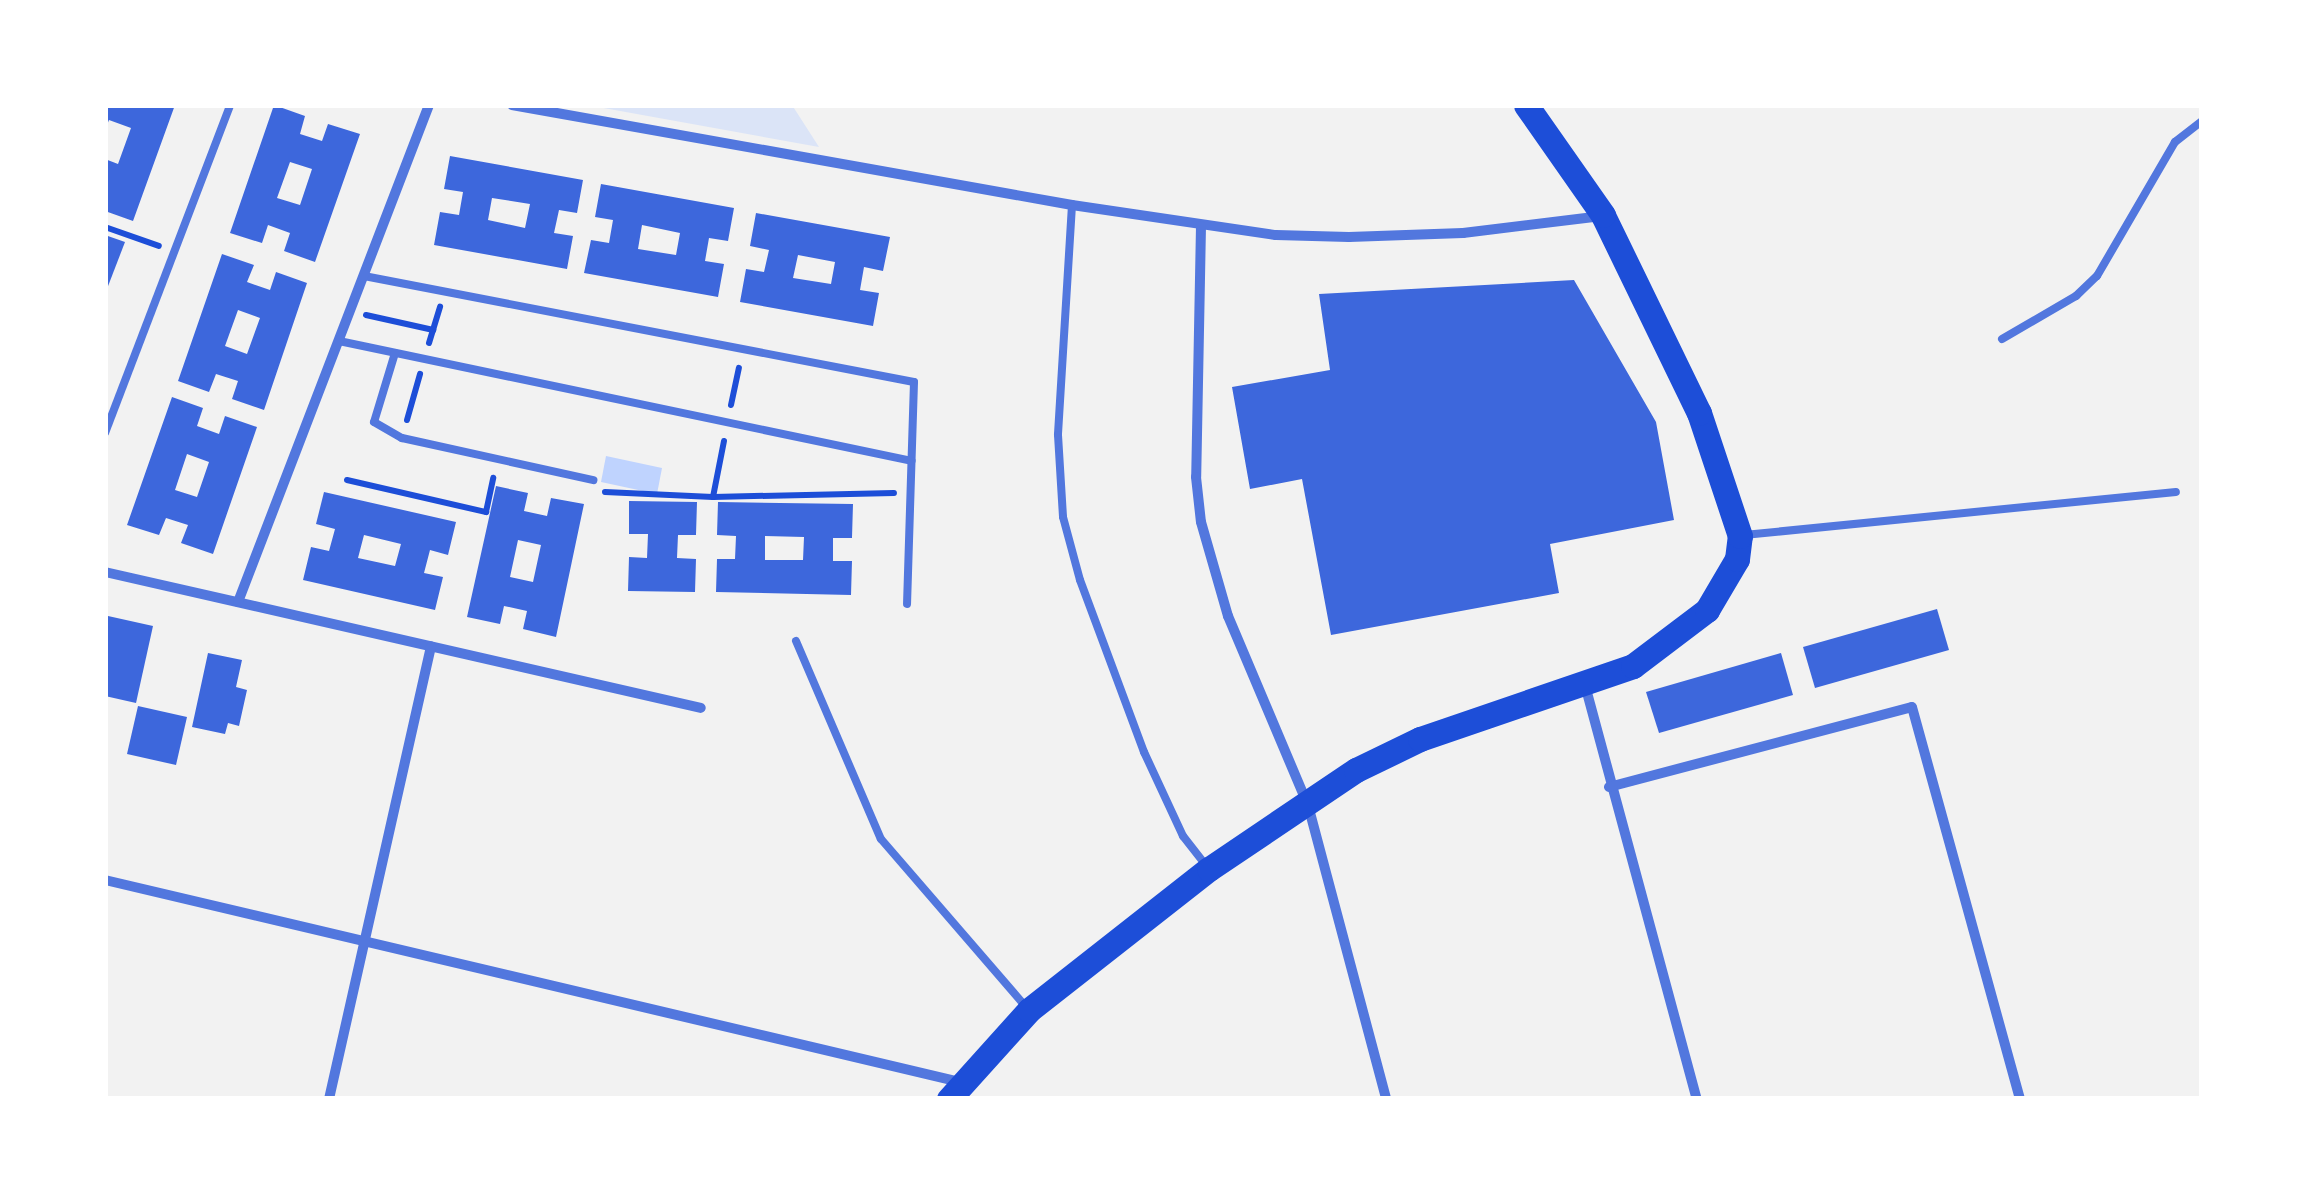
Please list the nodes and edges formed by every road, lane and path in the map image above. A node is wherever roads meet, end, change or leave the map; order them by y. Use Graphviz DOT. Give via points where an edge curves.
graph roads {
  1 [pos="230,105"];
  2 [pos="429,105"];
  3 [pos="512,105"];
  4 [pos="1526,105"];
  5 [pos="2202,120"];
  6 [pos="1072,206"];
  7 [pos="1602,215"];
  8 [pos="1201,226"];
  9 [pos="105,227"];
  10 [pos="174,251"];
  11 [pos="364,276"];
  12 [pos="350,312"];
  13 [pos="433,330"];
  14 [pos="2002,339"];
  15 [pos="339,342"];
  16 [pos="743,348"];
  17 [pos="395,353"];
  18 [pos="728,423"];
  19 [pos="105,433"];
  20 [pos="912,461"];
  21 [pos="347,480"];
  22 [pos="513,480"];
  23 [pos="593,480"];
  24 [pos="590,492"];
  25 [pos="911,492"];
  26 [pos="2176,492"];
  27 [pos="713,497"];
  28 [pos="1740,536"];
  29 [pos="105,572"];
  30 [pos="238,602"];
  31 [pos="907,604"];
  32 [pos="796,641"];
  33 [pos="430,646"];
  34 [pos="1585,685"];
  35 [pos="702,708"];
  36 [pos="1610,788"];
  37 [pos="1308,805"];
  38 [pos="1209,869"];
  39 [pos="105,880"];
  40 [pos="364,941"];
  41 [pos="1029,1010"];
  42 [pos="956,1091"];
  43 [pos="329,1099"];
  44 [pos="1386,1099"];
  45 [pos="1697,1099"];
  46 [pos="2020,1099"];
  1 -- 10 [label="lane"];
  2 -- 11 [label="street"];
  3 -- 6 [label="street"];
  4 -- 7 [label="main road"];
  5 -- 14 [label="lane" via="2175,142 2097,276 2076,296"];
  6 -- 8 [label="street"];
  6 -- 38 [label="lane" via="1058,435 1063,517 1144,752 1183,836"];
  7 -- 8 [label="street" via="1349,238"];
  7 -- 28 [label="main road" via="1699,413"];
  8 -- 37 [label="street" via="1201,522 1228,616"];
  9 -- 10 [label="path"];
  10 -- 19 [label="lane"];
  11 -- 12 [label="street"];
  11 -- 16 [label="lane"];
  12 -- 13 [label="path"];
  12 -- 15 [label="street"];
  15 -- 17 [label="lane"];
  15 -- 30 [label="street"];
  16 -- 18 [label="path"];
  16 -- 20 [label="lane" via="914,382"];
  17 -- 18 [label="lane"];
  17 -- 23 [label="lane" via="374,422 402,438"];
  18 -- 20 [label="lane"];
  18 -- 27 [label="path"];
  20 -- 25 [label="lane"];
  21 -- 22 [label="path" via="486,512 494,477"];
  24 -- 27 [label="path"];
  25 -- 27 [label="path"];
  25 -- 31 [label="lane"];
  26 -- 28 [label="lane"];
  28 -- 34 [label="main road" via="1737,559 1688,629 1633,666"];
  29 -- 30 [label="street"];
  30 -- 33 [label="street"];
  32 -- 41 [label="lane" via="881,840"];
  33 -- 35 [label="street"];
  33 -- 40 [label="street"];
  34 -- 36 [label="street"];
  34 -- 37 [label="main road" via="1420,739 1356,770"];
  36 -- 45 [label="street"];
  36 -- 46 [label="street" via="1912,707"];
  37 -- 38 [label="main road"];
  37 -- 44 [label="street"];
  38 -- 41 [label="main road"];
  39 -- 40 [label="street"];
  40 -- 42 [label="street"];
  40 -- 43 [label="street"];
  41 -- 42 [label="main road"];
}
